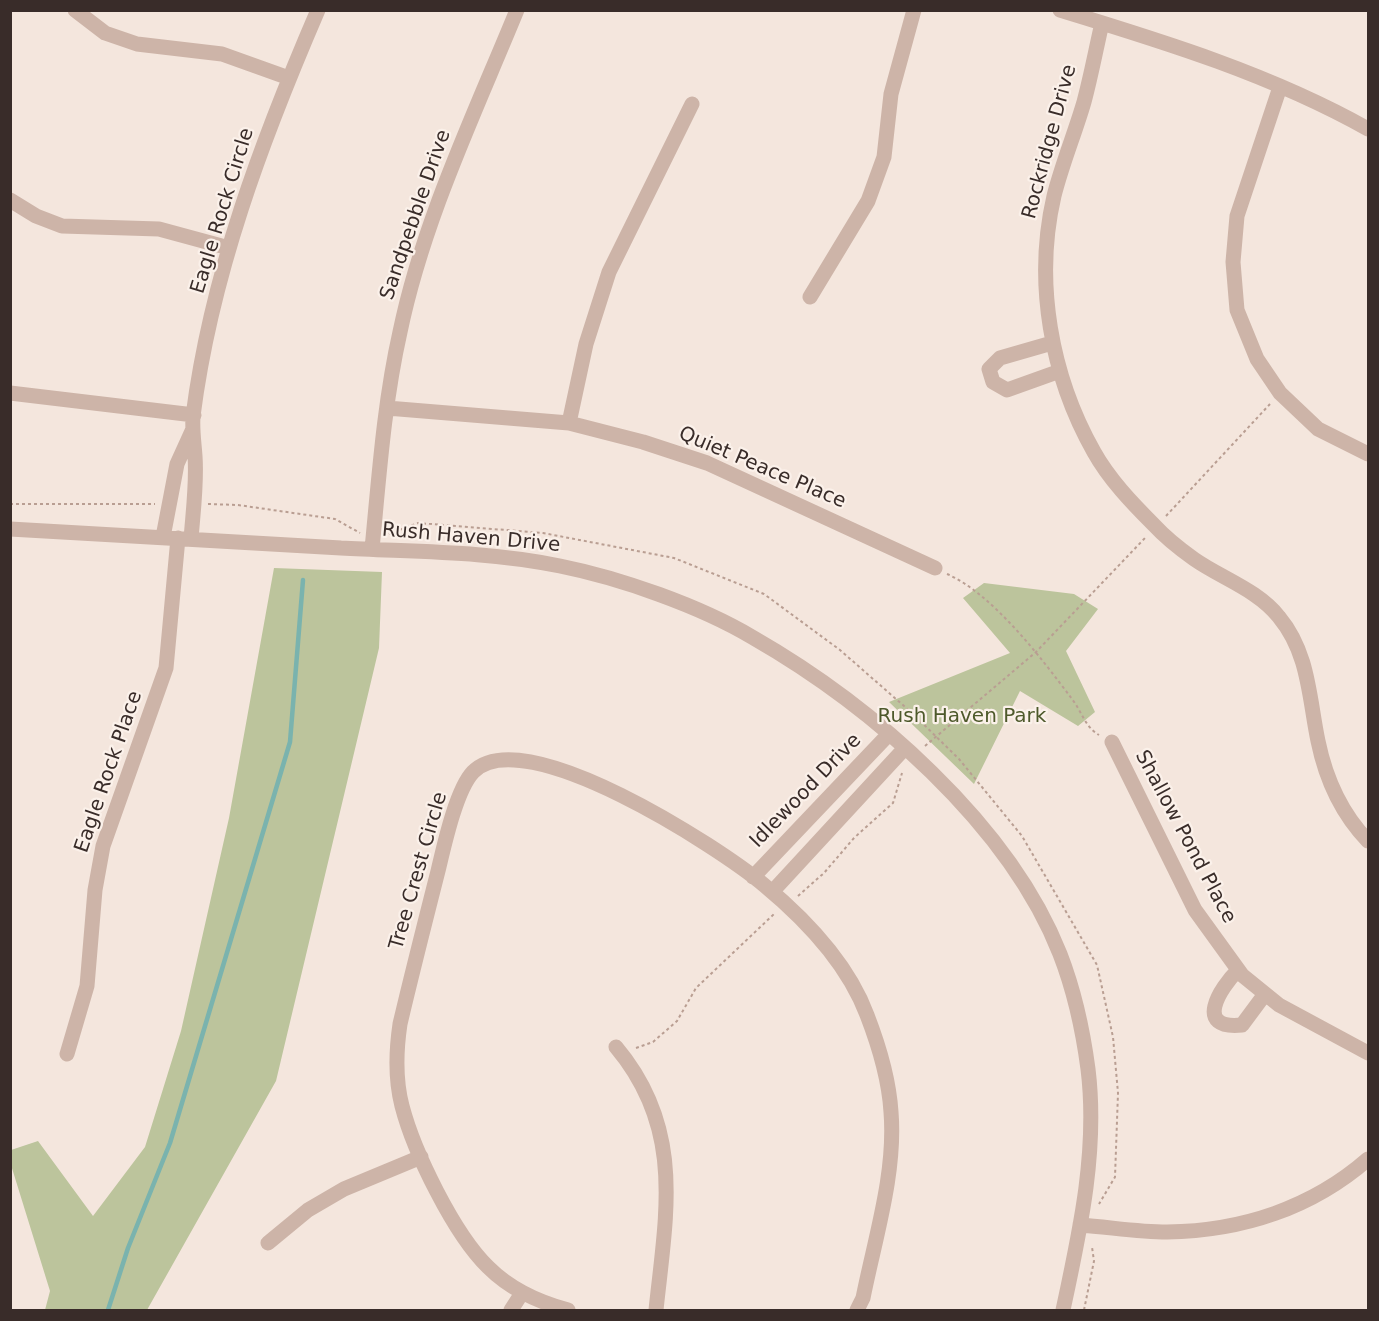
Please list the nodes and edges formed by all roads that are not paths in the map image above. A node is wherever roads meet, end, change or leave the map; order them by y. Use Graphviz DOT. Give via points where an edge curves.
graph roads {
  1 [pos="75,10"];
  2 [pos="318,10"];
  3 [pos="517,10"];
  4 [pos="914,10"];
  5 [pos="1060,10"];
  6 [pos="1102,23"];
  7 [pos="289,78"];
  8 [pos="1280,87"];
  9 [pos="692,104"];
  10 [pos="1368,129"];
  11 [pos="10,200"];
  12 [pos="229,248"];
  13 [pos="810,297"];
  14 [pos="1052,343"];
  15 [pos="1060,371"];
  16 [pos="10,393"];
  17 [pos="387,408"];
  18 [pos="194,415"];
  19 [pos="570,423"];
  20 [pos="192,431"];
  21 [pos="1368,454"];
  22 [pos="10,529"];
  23 [pos="177,538"];
  24 [pos="372,542"];
  25 [pos="935,568"];
  26 [pos="888,735"];
  27 [pos="1112,742"];
  28 [pos="908,752"];
  29 [pos="1368,841"];
  30 [pos="753,877"];
  31 [pos="772,892"];
  32 [pos="1238,970"];
  33 [pos="1265,994"];
  34 [pos="616,1047"];
  35 [pos="1368,1053"];
  36 [pos="67,1054"];
  37 [pos="421,1157"];
  38 [pos="1368,1159"];
  39 [pos="1086,1225"];
  40 [pos="268,1243"];
  41 [pos="522,1293"];
  42 [pos="511,1311"];
  43 [pos="568,1311"];
  44 [pos="656,1311"];
  45 [pos="857,1311"];
  46 [pos="1063,1311"];
  1 -- 7 [label="street" via="105,33 137,44 222,54"];
  2 -- 7 [label="street, Eagle Rock Circle"];
  3 -- 17 [label="street, Sandpebble Drive" via="419,260 400,332"];
  4 -- 13 [label="street" via="891,94 884,157 868,201"];
  5 -- 6 [label="street"];
  6 -- 8 [label="street" via="1189,51"];
  6 -- 14 [label="street, Rockridge Drive" via="1084,101 1054,196 1047,239 1046,289"];
  7 -- 12 [label="street, Eagle Rock Circle"];
  8 -- 10 [label="street"];
  8 -- 21 [label="street" via="1237,216 1233,262 1238,310 1257,359 1280,393 1318,429"];
  9 -- 19 [label="street" via="609,273 586,344"];
  11 -- 12 [label="street" via="62,226 159,228"];
  12 -- 18 [label="street, Eagle Rock Circle" via="202,357"];
  14 -- 15 [label="street, Rockridge Drive"];
  14 -- 15 [label="street" via="1000,358 989,369 993,382 1007,390"];
  15 -- 29 [label="street, Rockridge Drive" via="1094,453 1121,491 1193,558 1256,596 1279,616 1296,643 1307,672 1319,743 1332,787 1346,817"];
  16 -- 18 [label="street"];
  17 -- 19 [label="street, Quiet Peace Place"];
  17 -- 24 [label="street, Sandpebble Drive"];
  18 -- 20 [label="street, Eagle Rock Circle"];
  19 -- 25 [label="street, Quiet Peace Place" via="707,463"];
  20 -- 23 [label="street, Eagle Rock Circle" via="193,504"];
  20 -- 23 [label="street, Eagle Rock Circle" via="180,454 169,504"];
  22 -- 23 [label="street, Rush Haven Drive"];
  23 -- 24 [label="street, Rush Haven Drive"];
  23 -- 36 [label="street, Eagle Rock Place" via="166,668 103,846 87,986"];
  24 -- 26 [label="street, Rush Haven Drive" via="563,567 647,592 751,636 852,703"];
  26 -- 28 [label="street, Rush Haven Drive"];
  26 -- 30 [label="street, Idlewood Drive"];
  27 -- 32 [label="street, Shallow Pond Place" via="1195,910"];
  28 -- 31 [label="street"];
  28 -- 39 [label="street, Rush Haven Drive" via="957,798 1001,852 1035,905 1060,955 1077,1011 1090,1101"];
  30 -- 31 [label="street, Tree Crest Circle"];
  30 -- 37 [label="street, Tree Crest Circle" via="708,843 655,812 574,776 517,759 491,762 473,772 447,835 397,1046 402,1106"];
  31 -- 45 [label="street, Tree Crest Circle" via="832,956 852,985 876,1040 889,1089 891,1157 863,1298"];
  32 -- 33 [label="street, Shallow Pond Place"];
  32 -- 33 [label="street" via="1223,986 1214,1004 1220,1023 1242,1024"];
  33 -- 35 [label="street, Shallow Pond Place"];
  34 -- 44 [label="street" via="646,1092 664,1141 668,1185"];
  37 -- 40 [label="street" via="335,1194 308,1210"];
  37 -- 41 [label="street, Tree Crest Circle" via="471,1246 489,1268"];
  38 -- 39 [label="street" via="1315,1197 1241,1224 1165,1232"];
  39 -- 46 [label="street, Rush Haven Drive"];
  41 -- 42 [label="street"];
  41 -- 43 [label="street, Tree Crest Circle"];
}
